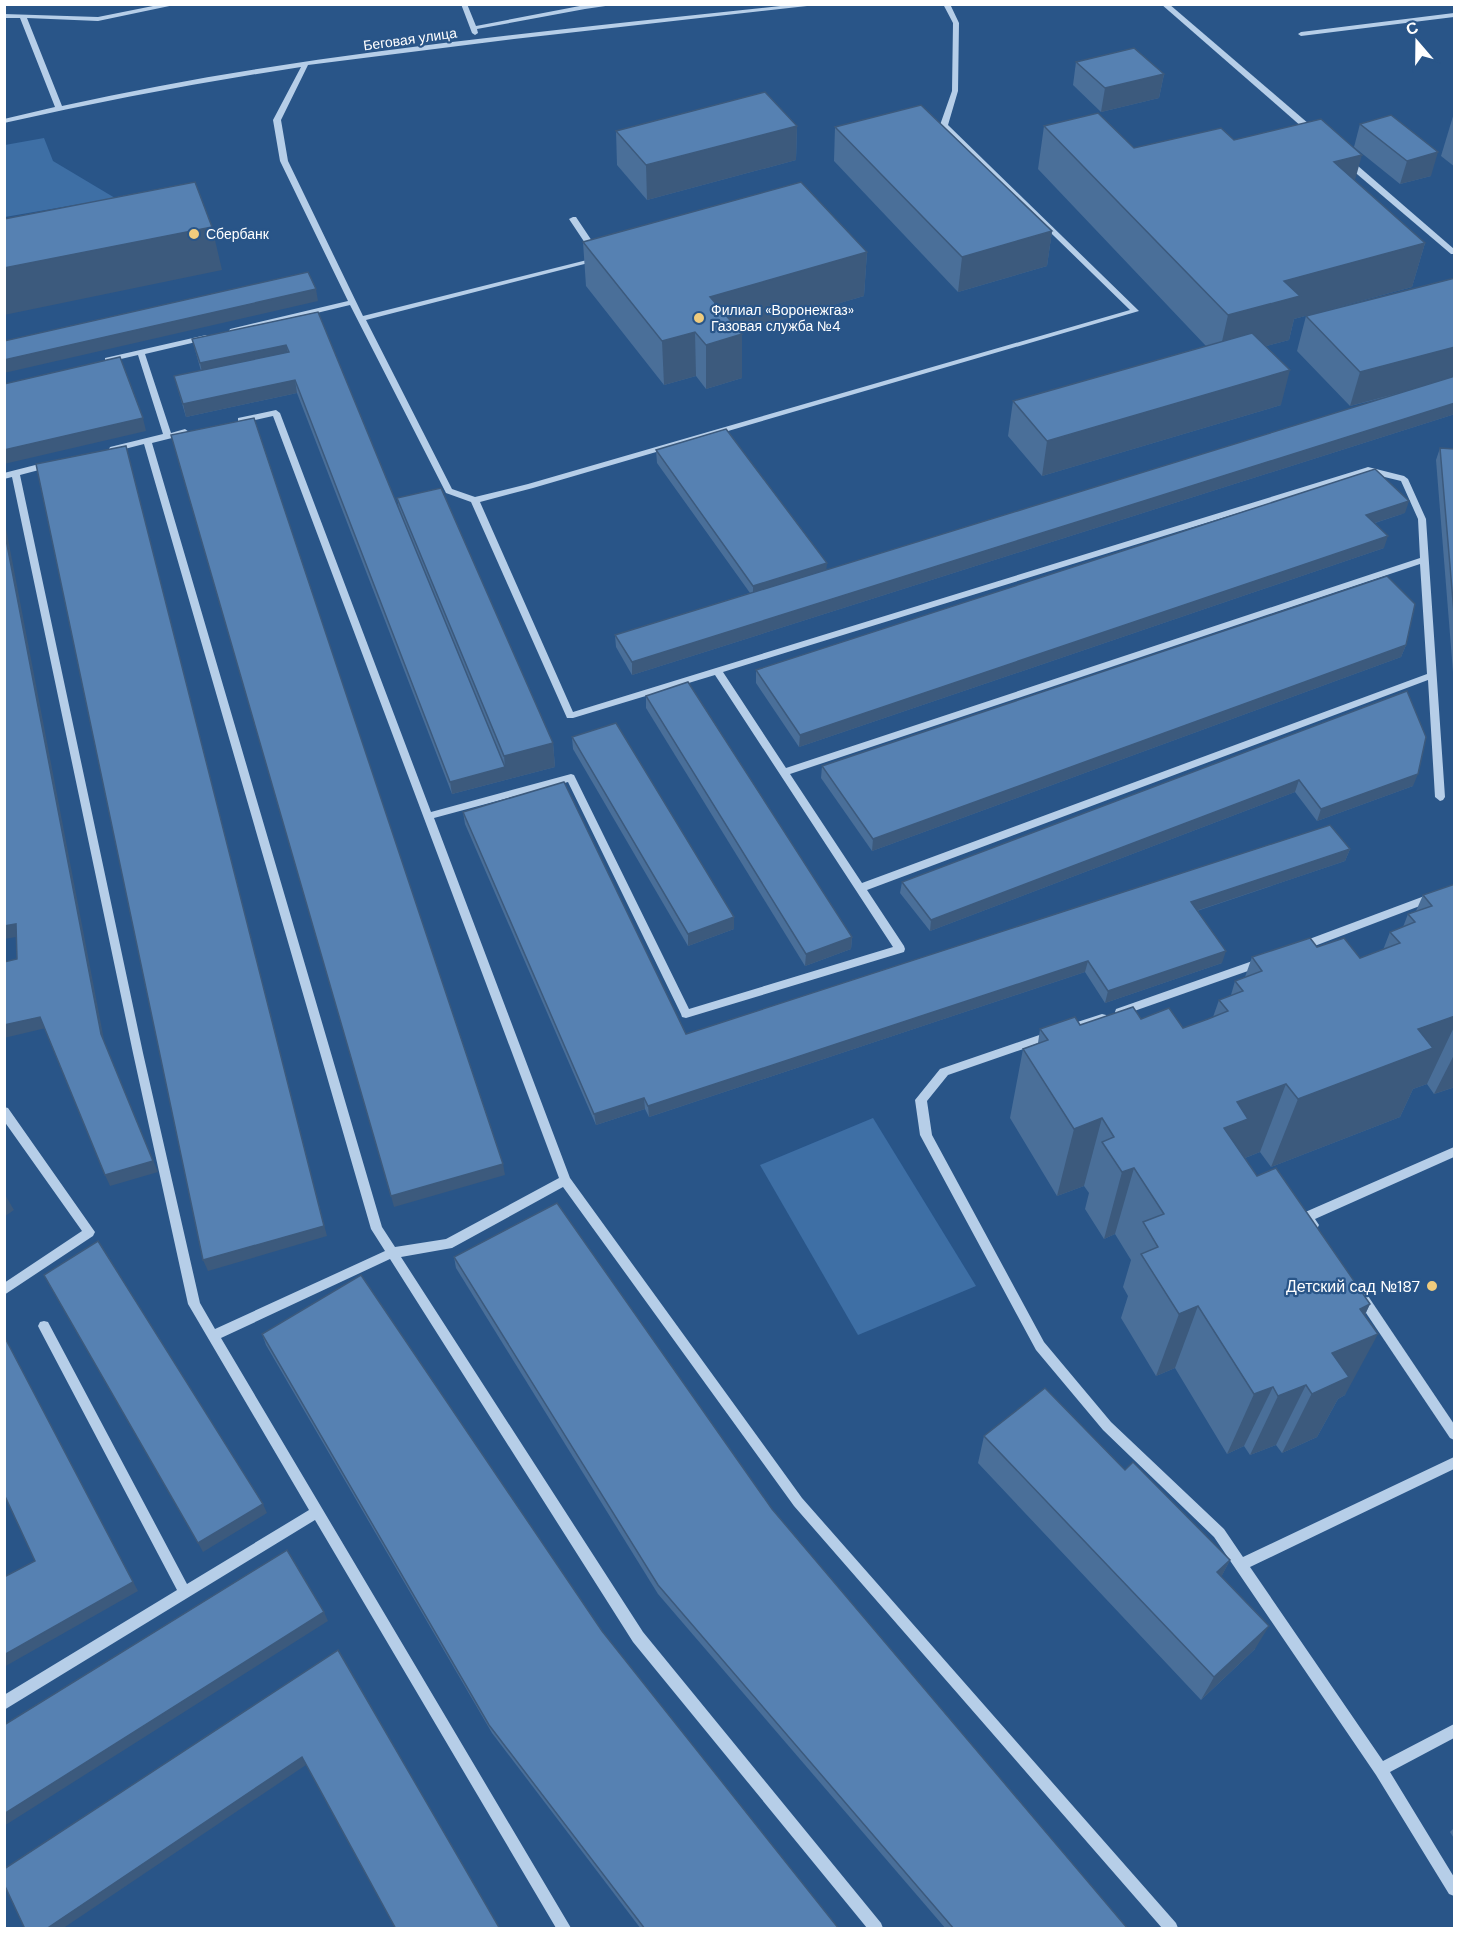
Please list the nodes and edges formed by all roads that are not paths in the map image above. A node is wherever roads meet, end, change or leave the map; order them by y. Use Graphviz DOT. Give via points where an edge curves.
graph roads {
  1 [pos="176,4"];
  2 [pos="464,4"];
  3 [pos="616,4"];
  4 [pos="822,4"];
  5 [pos="946,4"];
  6 [pos="1164,4"];
  7 [pos="1455,15"];
  8 [pos="4,16"];
  9 [pos="23,16"];
  10 [pos="473,28"];
  11 [pos="1301,34"];
  12 [pos="478,42"];
  13 [pos="305,66"];
  14 [pos="59,108"];
  15 [pos="4,122"];
  16 [pos="1322,140"];
  17 [pos="1340,154"];
  18 [pos="573,219"];
  19 [pos="1455,252"];
  20 [pos="352,302"];
  21 [pos="361,319"];
  22 [pos="141,353"];
  23 [pos="95,363"];
  24 [pos="233,422"];
  25 [pos="200,429"];
  26 [pos="168,436"];
  27 [pos="147,441"];
  28 [pos="103,452"];
  29 [pos="59,462"];
  30 [pos="10,474"];
  31 [pos="475,500"];
  32 [pos="1425,558"];
  33 [pos="717,671"];
  34 [pos="1433,675"];
  35 [pos="783,772"];
  36 [pos="1440,796"];
  37 [pos="428,816"];
  38 [pos="861,888"];
  39 [pos="1455,889"];
  40 [pos="1291,951"];
  41 [pos="1269,959"];
  42 [pos="4,1111"];
  43 [pos="1455,1152"];
  44 [pos="565,1180"];
  45 [pos="1321,1236"];
  46 [pos="392,1253"];
  47 [pos="1354,1286"];
  48 [pos="4,1290"];
  49 [pos="44,1326"];
  50 [pos="213,1336"];
  51 [pos="1455,1434"];
  52 [pos="1455,1463"];
  53 [pos="317,1512"];
  54 [pos="1241,1565"];
  55 [pos="186,1593"];
  56 [pos="4,1703"];
  57 [pos="1455,1731"];
  58 [pos="1381,1770"];
  59 [pos="1455,1889"];
  60 [pos="564,1929"];
  61 [pos="876,1929"];
  62 [pos="1171,1929"];
  1 -- 9 [label="street" via="98,19"];
  2 -- 10 [label="street"];
  3 -- 10 [label="street"];
  4 -- 12 [label="street, Беговая улица"];
  5 -- 31 [label="street" via="956,23 955,91 944,125 1135,310"];
  6 -- 16 [label="street"];
  7 -- 11 [label="street"];
  8 -- 9 [label="street"];
  9 -- 14 [label="street"];
  10 -- 12 [label="street"];
  12 -- 13 [label="street, Беговая улица"];
  13 -- 14 [label="street, Беговая улица" via="207,79"];
  13 -- 20 [label="street" via="278,120 284,160"];
  14 -- 15 [label="street, Беговая улица"];
  17 -- 19 [label="street"];
  18 -- 21 [label="street" via="600,259"];
  20 -- 21 [label="street"];
  20 -- 22 [label="street"];
  21 -- 31 [label="street" via="449,491"];
  22 -- 23 [label="street"];
  22 -- 26 [label="street"];
  24 -- 37 [label="street" via="276,413"];
  25 -- 26 [label="street"];
  26 -- 27 [label="street"];
  27 -- 28 [label="street"];
  27 -- 46 [label="street" via="377,1230"];
  29 -- 30 [label="street"];
  30 -- 50 [label="street" via="194,1304"];
  31 -- 33 [label="street" via="570,716"];
  32 -- 33 [label="street" via="1422,519 1404,479 1368,470"];
  32 -- 34 [label="street"];
  32 -- 35 [label="street"];
  33 -- 35 [label="street"];
  34 -- 36 [label="street"];
  34 -- 38 [label="street"];
  35 -- 38 [label="street"];
  37 -- 38 [label="street" via="571,778 686,1014 900,949"];
  37 -- 44 [label="street"];
  39 -- 40 [label="street"];
  41 -- 54 [label="street" via="944,1072 921,1100 926,1135 1040,1346 1107,1426 1219,1533"];
  42 -- 48 [label="street" via="88,1232"];
  43 -- 45 [label="street" via="1307,1217"];
  44 -- 46 [label="street" via="448,1244"];
  44 -- 62 [label="street" via="798,1502"];
  46 -- 50 [label="street"];
  46 -- 61 [label="street" via="638,1636"];
  47 -- 51 [label="street"];
  49 -- 55 [label="street"];
  50 -- 53 [label="street"];
  52 -- 54 [label="street"];
  53 -- 55 [label="street"];
  53 -- 60 [label="street"];
  54 -- 58 [label="street"];
  55 -- 56 [label="street"];
  57 -- 58 [label="street"];
  58 -- 59 [label="street"];
}
